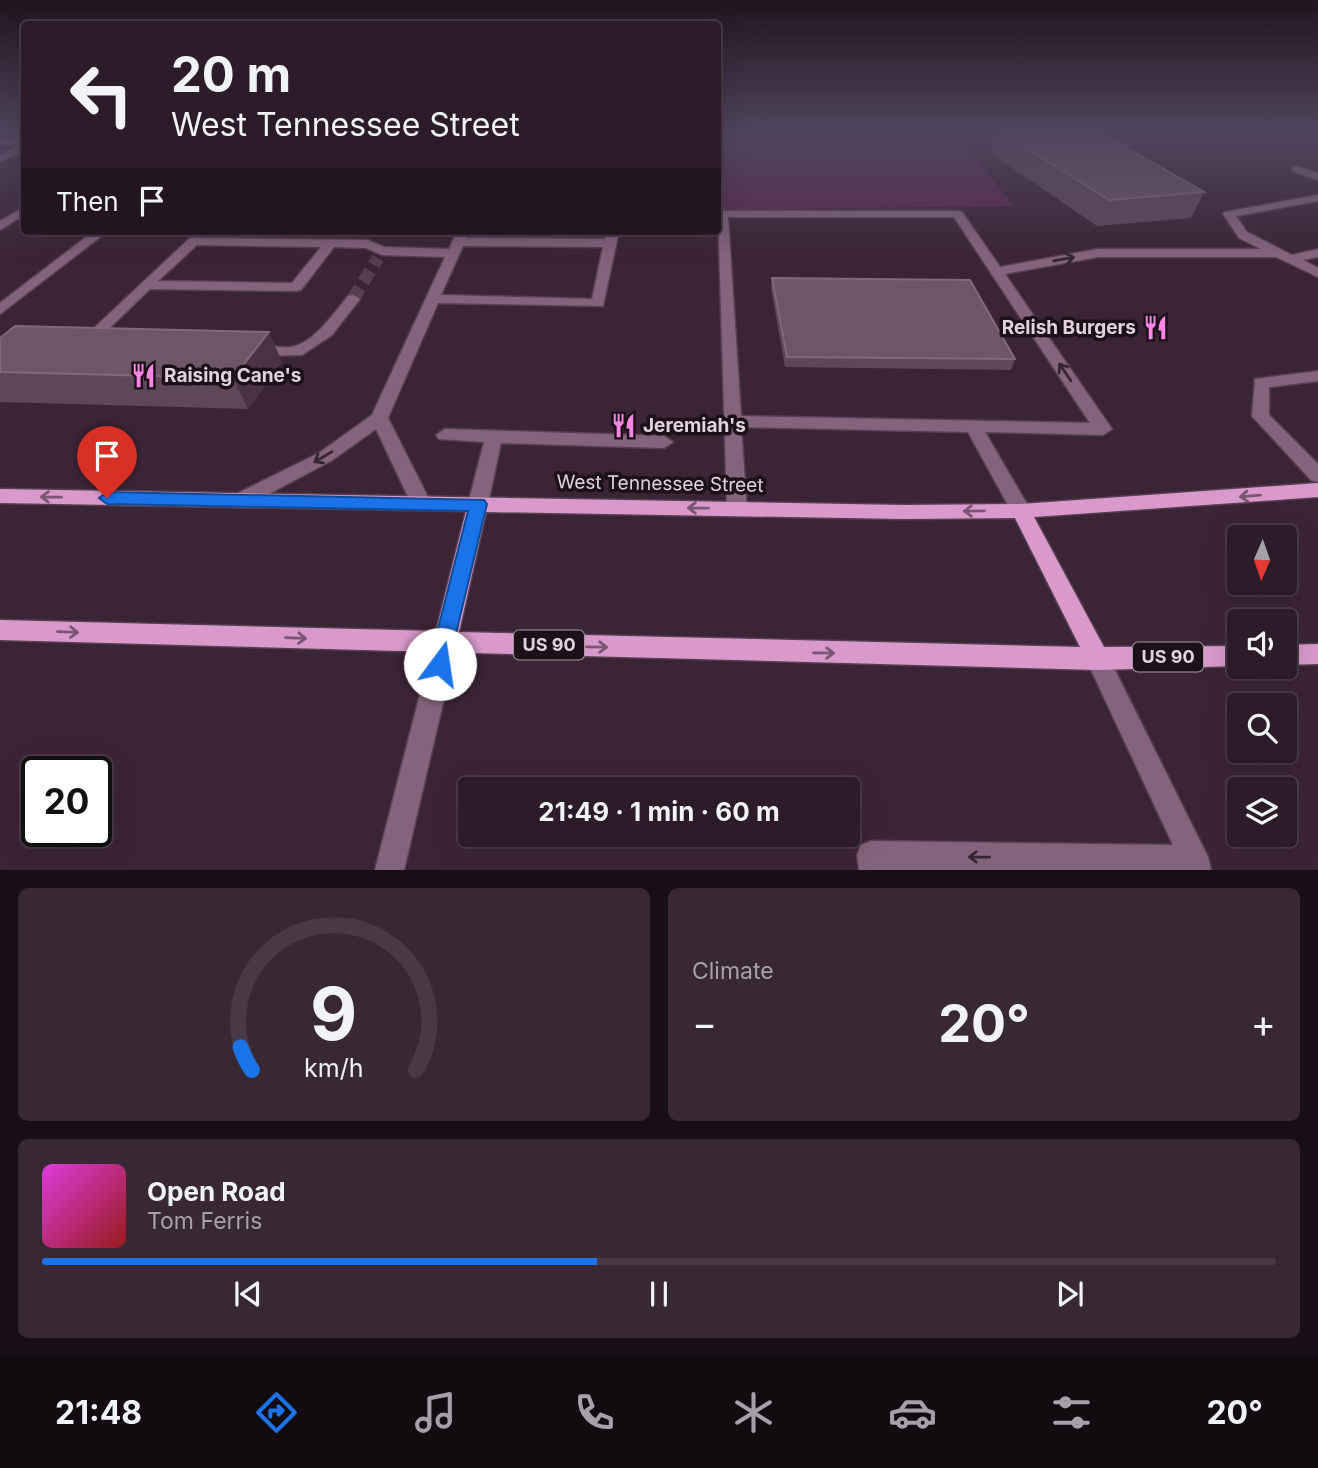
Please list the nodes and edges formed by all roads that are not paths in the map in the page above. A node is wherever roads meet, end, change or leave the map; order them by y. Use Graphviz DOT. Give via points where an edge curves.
graph roads {
  1 [pos="1318,198"];
  2 [pos="21,213"];
  3 [pos="0,226"];
  4 [pos="97,235"];
  5 [pos="612,237"];
  6 [pos="458,242"];
  7 [pos="331,243"];
  8 [pos="1279,253"];
  9 [pos="1318,254"];
  10 [pos="1292,260"];
  11 [pos="997,271"];
  12 [pos="1318,273"];
  13 [pos="146,285"];
  14 [pos="353,299"];
  15 [pos="432,299"];
  16 [pos="0,310"];
  17 [pos="107,349"];
  18 [pos="243,351"];
  19 [pos="1318,376"];
  20 [pos="379,418"];
  21 [pos="734,421"];
  22 [pos="973,426"];
  23 [pos="445,435"];
  24 [pos="494,437"];
  25 [pos="664,442"];
  26 [pos="1318,475"];
  27 [pos="1318,490"];
  28 [pos="0,496"];
  29 [pos="242,500"];
  30 [pos="421,503"];
  31 [pos="478,504"];
  32 [pos="737,509"];
  33 [pos="1021,511"];
  34 [pos="0,630"];
  35 [pos="445,643"];
  36 [pos="1318,654"];
  37 [pos="1297,655"];
  38 [pos="1227,656"];
  39 [pos="1098,659"];
  40 [pos="1196,865"];
  41 [pos="389,870"];
  42 [pos="874,870"];
  1 -- 8 [label="lane" via="1229,214 1243,235"];
  2 -- 3 [label="lane"];
  4 -- 16 [label="lane"];
  5 -- 6 [label="lane"];
  5 -- 15 [label="lane" via="598,303"];
  6 -- 7 [label="lane" via="380,254 368,244"];
  6 -- 15 [label="lane"];
  7 -- 13 [label="lane" via="194,241"];
  7 -- 13 [label="lane" via="296,287"];
  8 -- 10 [label="lane"];
  11 -- 8 [label="lane, one-way" via="1098,253"];
  9 -- 10 [label="lane"];
  10 -- 12 [label="lane"];
  11 -- 21 [label="lane" via="958,214 722,214"];
  22 -- 11 [label="lane, one-way" via="1103,429"];
  13 -- 17 [label="lane" via="80,348"];
  14 -- 18 [label="lane" via="327,332 297,352"];
  15 -- 20 [label="lane"];
  19 -- 26 [label="lane" via="1261,383 1261,416"];
  20 -- 29 [label="lane, one-way" via="326,457"];
  20 -- 30 [label="lane"];
  21 -- 22 [label="lane"];
  21 -- 32 [label="lane"];
  22 -- 33 [label="lane"];
  23 -- 24 [label="lane"];
  24 -- 25 [label="lane"];
  24 -- 31 [label="lane"];
  27 -- 33 [label="main road, West Tennessee Street, one-way"];
  29 -- 28 [label="main road, West Tennessee Street, one-way"];
  29 -- 30 [label="main road, West Tennessee Street"];
  30 -- 31 [label="main road, West Tennessee Street"];
  32 -- 31 [label="main road, West Tennessee Street, one-way"];
  31 -- 35 [label="main road"];
  33 -- 32 [label="main road, West Tennessee Street, one-way"];
  33 -- 39 [label="main road"];
  34 -- 35 [label="main road, US 90, one-way"];
  35 -- 39 [label="main road, US 90, one-way"];
  35 -- 41 [label="lane"];
  36 -- 37 [label="main road"];
  38 -- 39 [label="main road, US 90"];
  39 -- 40 [label="lane"];
  40 -- 42 [label="lane, one-way" via="871,855"];
}
